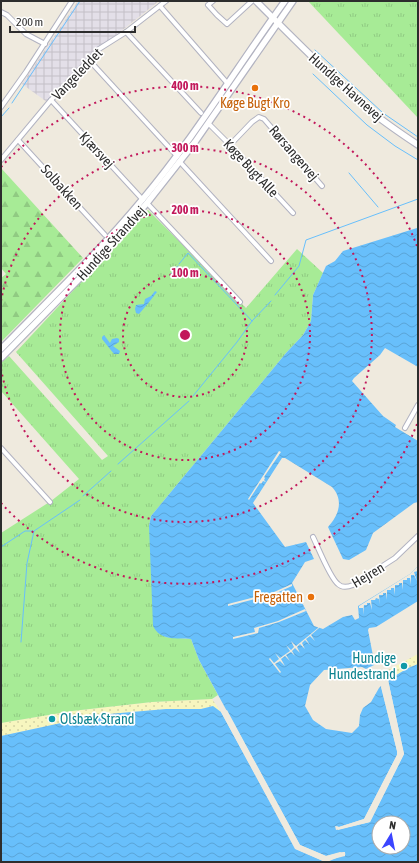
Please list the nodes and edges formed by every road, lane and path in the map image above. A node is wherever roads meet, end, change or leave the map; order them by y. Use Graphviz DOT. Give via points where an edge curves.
graph roads {
  1 [pos="72,1"];
  2 [pos="166,1"];
  3 [pos="213,1"];
  4 [pos="252,1"];
  5 [pos="256,1"];
  6 [pos="286,1"];
  7 [pos="293,1"];
  8 [pos="160,6"];
  9 [pos="1,12"];
  10 [pos="273,18"];
  11 [pos="278,23"];
  12 [pos="126,32"];
  13 [pos="45,44"];
  14 [pos="89,60"];
  15 [pos="228,84"];
  16 [pos="51,100"];
  17 [pos="1,107"];
  18 [pos="200,113"];
  19 [pos="208,123"];
  20 [pos="18,140"];
  21 [pos="230,145"];
  22 [pos="418,145"];
  23 [pos="177,156"];
  24 [pos="1,160"];
  25 [pos="180,162"];
  26 [pos="322,186"];
  27 [pos="145,201"];
  28 [pos="293,213"];
  29 [pos="105,235"];
  30 [pos="271,261"];
  31 [pos="240,302"];
  32 [pos="1,349"];
  33 [pos="1,358"];
  34 [pos="418,405"];
  35 [pos="405,428"];
  36 [pos="1,448"];
  37 [pos="50,502"];
  38 [pos="418,536"];
  39 [pos="313,537"];
  1 -- 13 [label="street"];
  2 -- 8 [label="street, Vangeleddet"];
  3 -- 4 [label="street" via="208,5 227,24"];
  5 -- 10 [label="main road, Hundige Havnevej"];
  6 -- 10 [label="main road, Hundige Strandvej"];
  7 -- 11 [label="main road, Hundige Strandvej"];
  8 -- 12 [label="street, Vangeleddet"];
  8 -- 15 [label="street"];
  9 -- 13 [label="street" via="26,34"];
  10 -- 11 [label="main road, Hundige Havnevej"];
  10 -- 15 [label="main road, Hundige Strandvej"];
  11 -- 19 [label="main road, Hundige Strandvej"];
  11 -- 22 [label="main road, Hundige Havnevej" via="374,114"];
  12 -- 14 [label="street, Vangeleddet" via="99,49"];
  12 -- 18 [label="street"];
  13 -- 17 [label="street"];
  14 -- 16 [label="street, Vangeleddet"];
  14 -- 23 [label="street"];
  15 -- 23 [label="main road, Hundige Strandvej"];
  16 -- 20 [label="street, Vangeleddet"];
  16 -- 27 [label="street, Kjærsvej"];
  19 -- 21 [label="street, Køge Bugt Alle"];
  19 -- 25 [label="main road, Hundige Strandvej"];
  20 -- 24 [label="street, Vangeleddet"];
  20 -- 29 [label="street, Solbakken"];
  21 -- 26 [label="street, Rørsangervej" via="252,122 259,117 264,119"];
  21 -- 28 [label="street, Køge Bugt Alle"];
  23 -- 27 [label="main road, Hundige Strandvej"];
  25 -- 27 [label="main road, Hundige Strandvej"];
  25 -- 30 [label="street"];
  27 -- 31 [label="street, Kjærsvej"];
  27 -- 32 [label="main road, Hundige Strandvej"];
  27 -- 33 [label="main road, Hundige Strandvej" via="81,277"];
  34 -- 35 [label="street"];
  36 -- 37 [label="street"];
  38 -- 39 [label="street, Hejren" via="395,558 347,587 342,587 334,581"];
}
